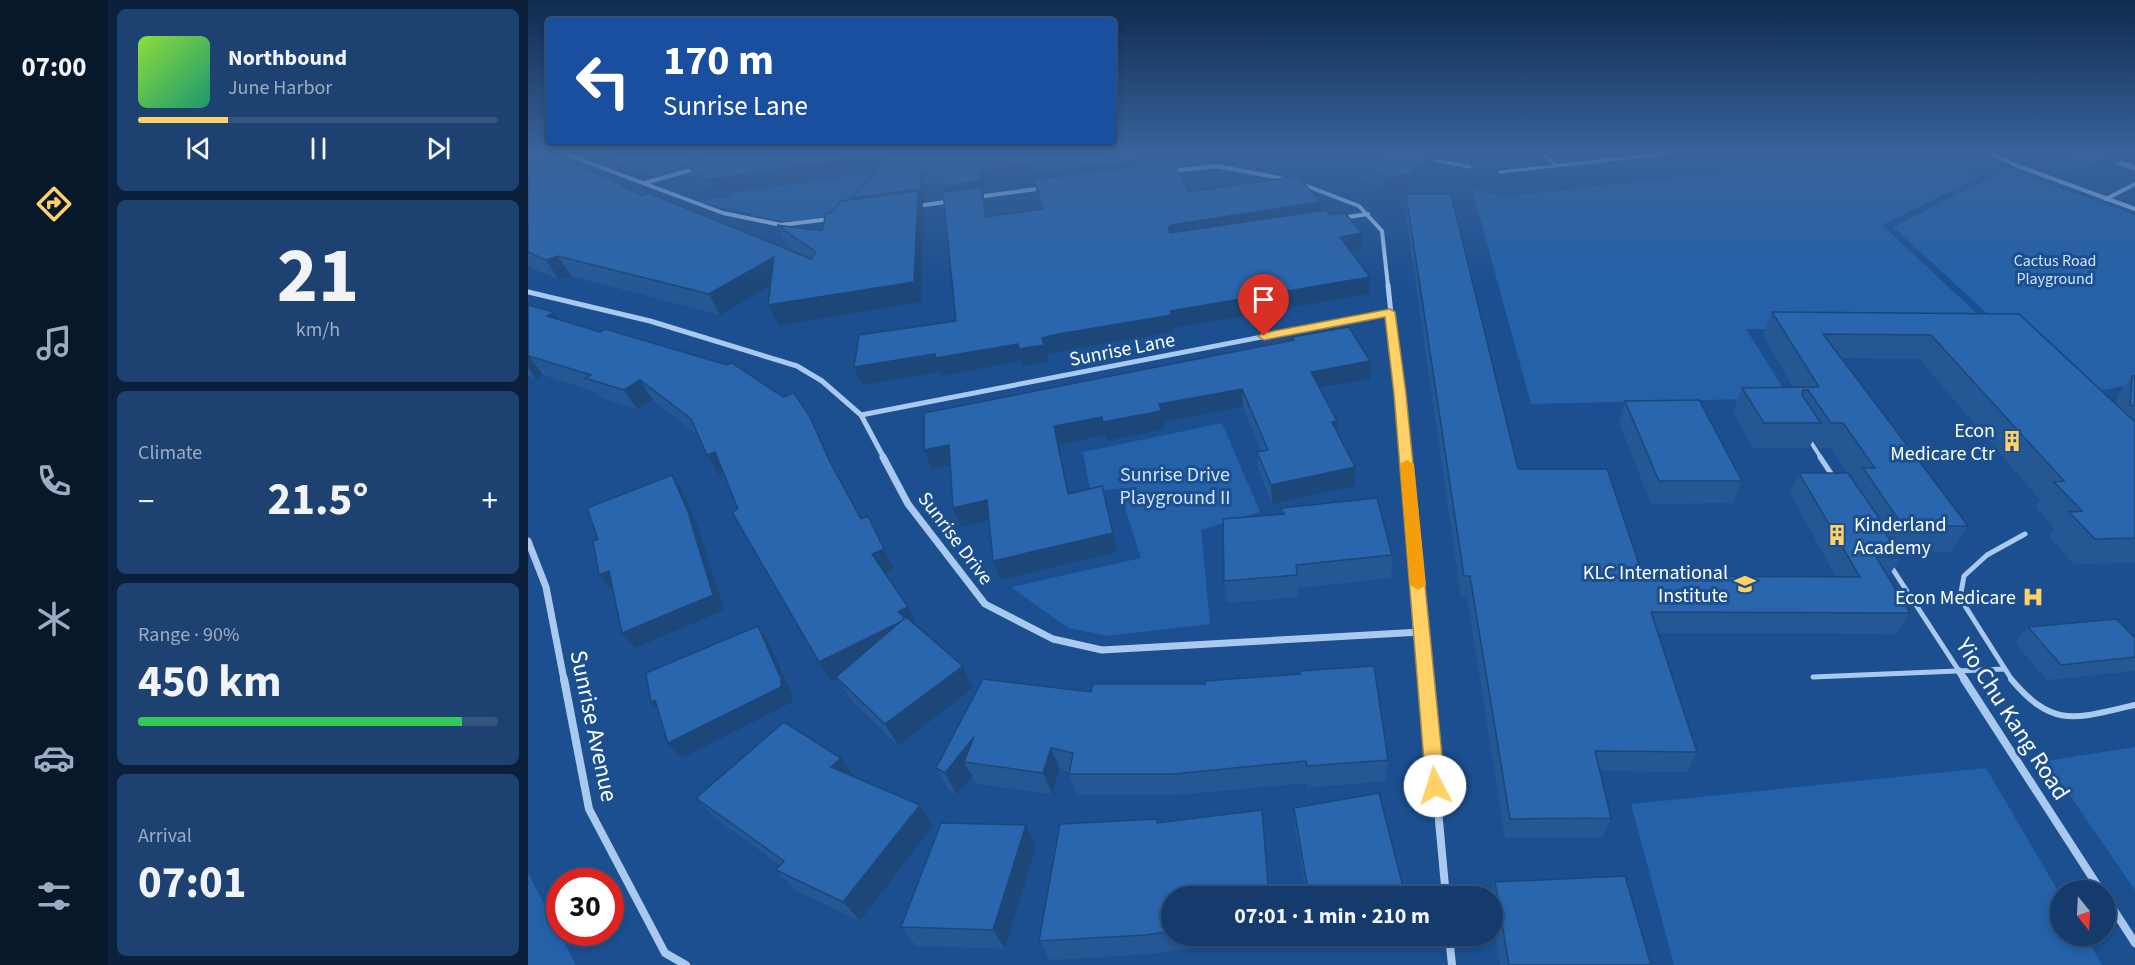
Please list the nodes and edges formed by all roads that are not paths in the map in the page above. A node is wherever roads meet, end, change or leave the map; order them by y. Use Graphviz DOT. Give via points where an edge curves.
graph roads {
  1 [pos="681,197"];
  2 [pos="976,197"];
  3 [pos="1338,197"];
  4 [pos="2101,197"];
  5 [pos="2110,197"];
  6 [pos="969,198"];
  7 [pos="2106,199"];
  8 [pos="957,200"];
  9 [pos="910,207"];
  10 [pos="2135,209"];
  11 [pos="1368,214"];
  12 [pos="839,217"];
  13 [pos="1336,219"];
  14 [pos="528,292"];
  15 [pos="1390,312"];
  16 [pos="861,415"];
  17 [pos="1807,437"];
  18 [pos="1839,486"];
  19 [pos="2025,534"];
  20 [pos="528,542"];
  21 [pos="1883,554"];
  22 [pos="1421,632"];
  23 [pos="2005,669"];
  24 [pos="1959,671"];
  25 [pos="1813,677"];
  26 [pos="2135,705"];
  27 [pos="2094,880"];
  28 [pos="1445,886"];
  29 [pos="2116,914"];
  30 [pos="2135,943"];
  31 [pos="1450,946"];
  32 [pos="686,965"];
  33 [pos="1452,965"];
  1 -- 12 [label="street" via="723,213 773,224"];
  2 -- 6 [label="street"];
  3 -- 11 [label="street"];
  4 -- 7 [label="street"];
  5 -- 7 [label="street"];
  7 -- 10 [label="street"];
  8 -- 9 [label="street"];
  11 -- 13 [label="street"];
  11 -- 15 [label="street" via="1382,231"];
  14 -- 16 [label="street, Sunrise Drive" via="650,321 797,366 822,381"];
  15 -- 16 [label="street, Sunrise Lane"];
  15 -- 22 [label="street"];
  16 -- 22 [label="street, Sunrise Drive" via="908,504 986,604 1053,639 1102,650"];
  17 -- 18 [label="lane"];
  19 -- 23 [label="lane" via="1987,555 1964,576 1960,598"];
  20 -- 32 [label="street, Sunrise Avenue" via="546,587 589,809 665,953"];
  21 -- 24 [label="lane, Yio Chu Kang Road"];
  22 -- 28 [label="street"];
  23 -- 24 [label="lane"];
  23 -- 26 [label="lane" via="2027,697 2049,713 2079,716"];
  24 -- 25 [label="lane"];
  24 -- 27 [label="street, Yio Chu Kang Road"];
  29 -- 30 [label="street"];
  31 -- 33 [label="street"];
}
